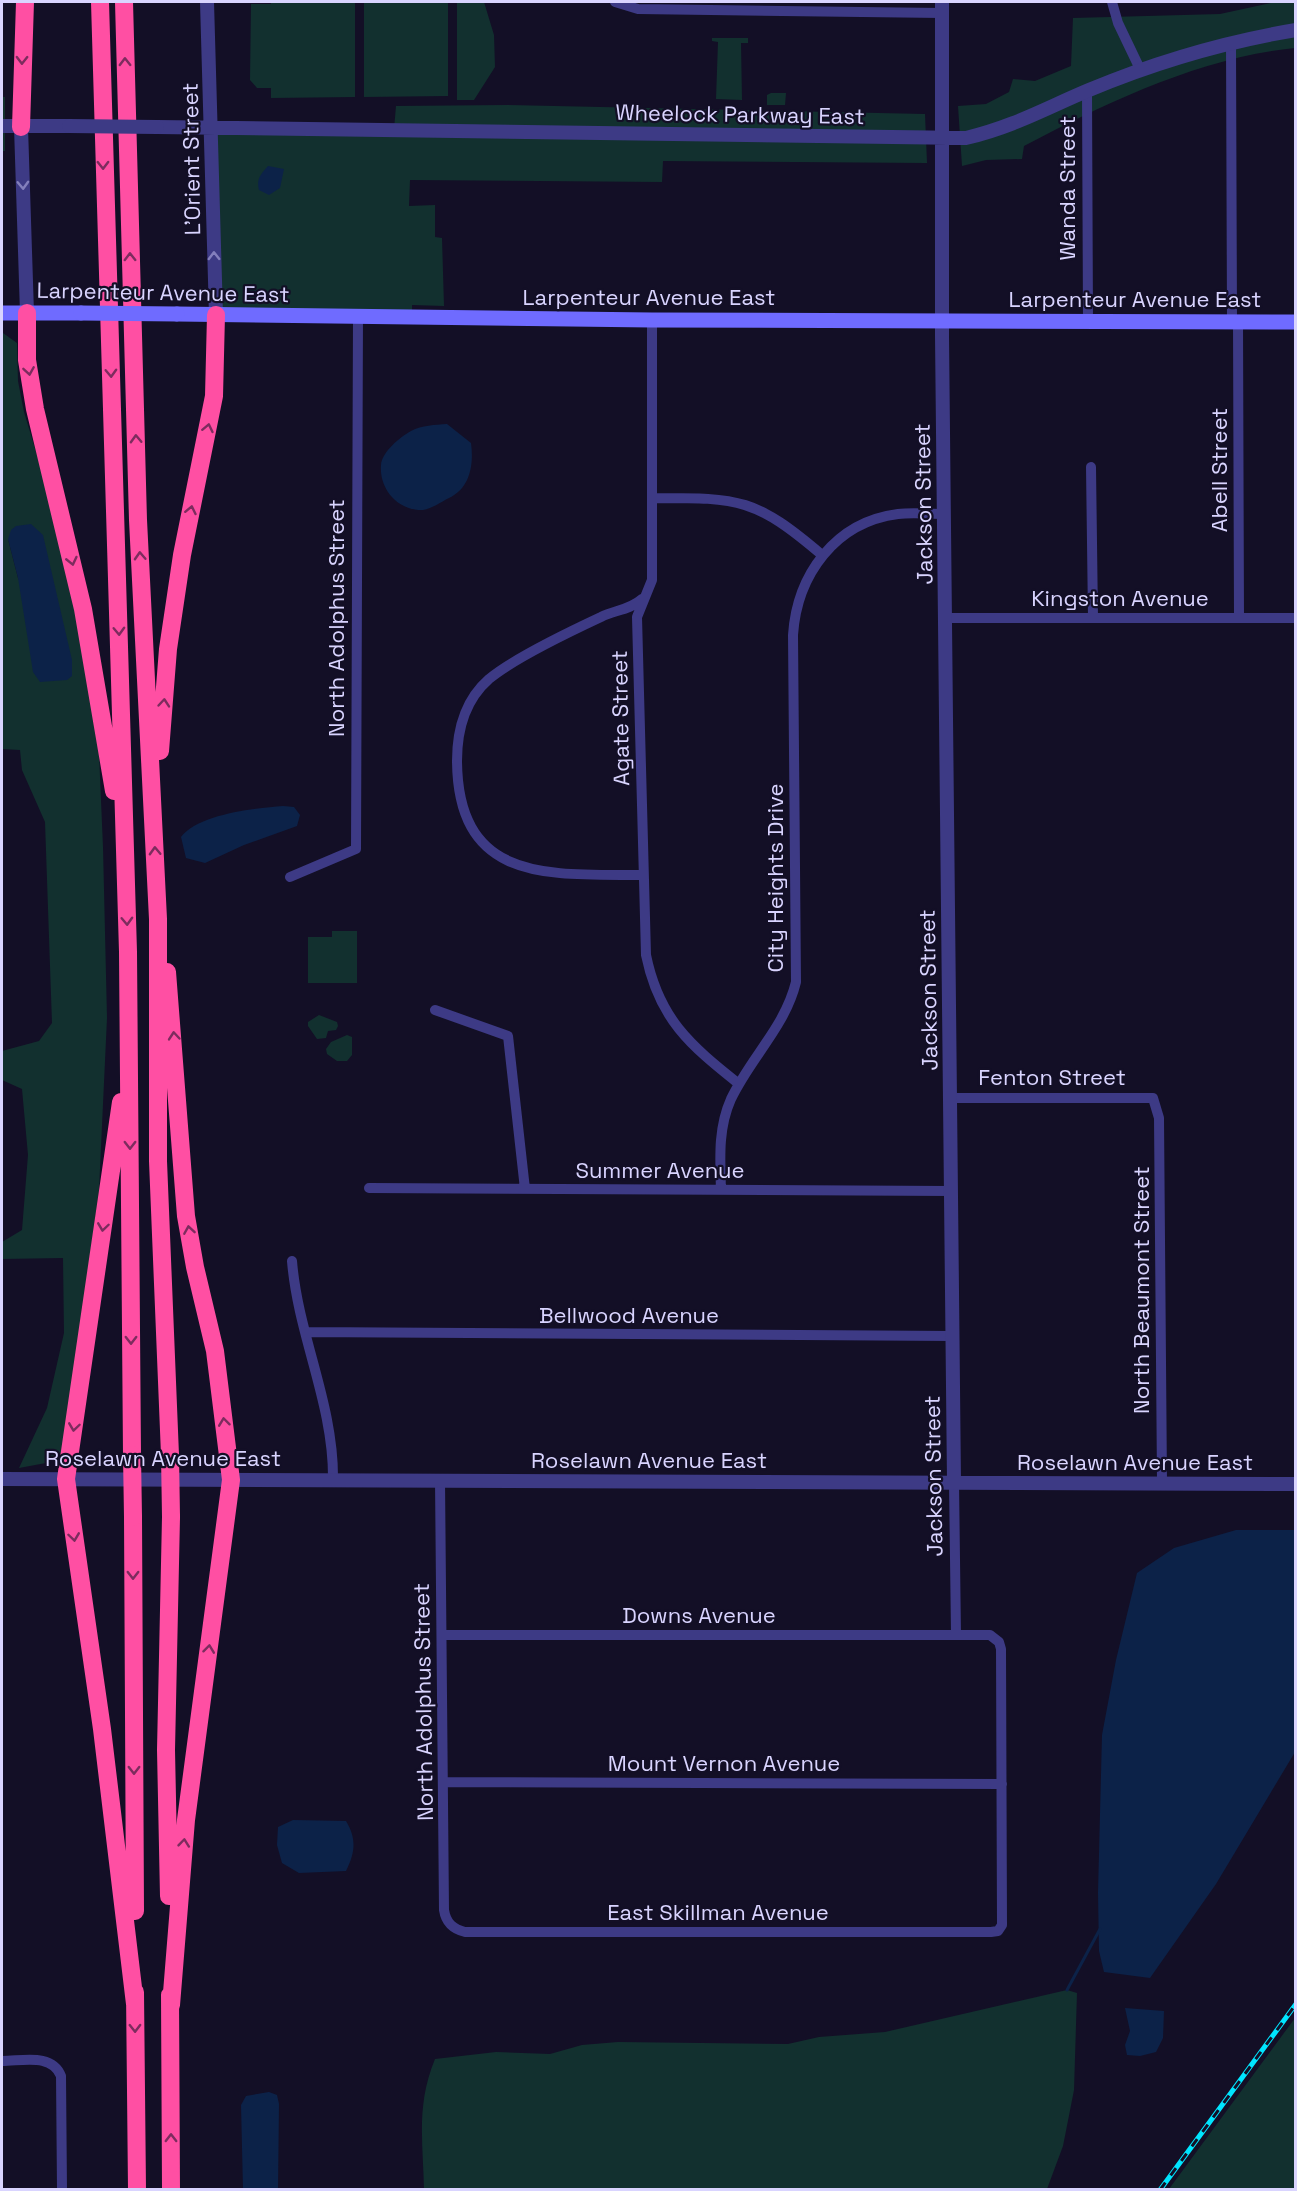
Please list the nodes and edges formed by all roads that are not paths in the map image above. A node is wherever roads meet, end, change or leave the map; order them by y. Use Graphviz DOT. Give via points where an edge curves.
graph roads {
  1 [pos="25,2"];
  2 [pos="100,2"];
  3 [pos="124,2"];
  4 [pos="207,2"];
  5 [pos="615,2"];
  6 [pos="1112,2"];
  7 [pos="873,7"];
  8 [pos="942,7"];
  9 [pos="1296,30"];
  10 [pos="1230,44"];
  11 [pos="1140,69"];
  12 [pos="1087,91"];
  13 [pos="2,126"];
  14 [pos="21,127"];
  15 [pos="211,128"];
  16 [pos="942,139"];
  17 [pos="2,313"];
  18 [pos="27,313"];
  19 [pos="216,315"];
  20 [pos="358,317"];
  21 [pos="652,320"];
  22 [pos="942,321"];
  23 [pos="1088,321"];
  24 [pos="1235,321"];
  25 [pos="1296,322"];
  26 [pos="1091,467"];
  27 [pos="652,498"];
  28 [pos="944,514"];
  29 [pos="822,555"];
  30 [pos="644,597"];
  31 [pos="945,618"];
  32 [pos="1093,618"];
  33 [pos="1239,618"];
  34 [pos="1296,618"];
  35 [pos="154,824"];
  36 [pos="125,863"];
  37 [pos="643,875"];
  38 [pos="290,877"];
  39 [pos="158,919"];
  40 [pos="435,1010"];
  41 [pos="129,1044"];
  42 [pos="739,1084"];
  43 [pos="950,1098"];
  44 [pos="1153,1098"];
  45 [pos="369,1188"];
  46 [pos="525,1189"];
  47 [pos="721,1190"];
  48 [pos="951,1191"];
  49 [pos="292,1261"];
  50 [pos="305,1332"];
  51 [pos="953,1336"];
  52 [pos="2,1479"];
  53 [pos="66,1479"];
  54 [pos="231,1480"];
  55 [pos="333,1480"];
  56 [pos="440,1480"];
  57 [pos="954,1482"];
  58 [pos="1162,1482"];
  59 [pos="1296,1485"];
  60 [pos="442,1635"];
  61 [pos="956,1635"];
  62 [pos="445,1782"];
  63 [pos="1002,1784"];
  64 [pos="448,1922"];
  65 [pos="135,2004"];
  66 [pos="171,2006"];
  67 [pos="2,2061"];
  68 [pos="62,2190"];
  69 [pos="137,2190"];
  70 [pos="171,2190"];
  1 -- 14 [label="highway, one-way"];
  2 -- 36 [label="highway, one-way"];
  35 -- 3 [label="highway, one-way" via="138,520"];
  4 -- 15 [label="street, L'Orient Street"];
  5 -- 7 [label="street" via="638,9"];
  6 -- 11 [label="street"];
  7 -- 8 [label="street"];
  8 -- 16 [label="street, Jackson Street"];
  9 -- 10 [label="street, Wheelock Parkway East"];
  10 -- 11 [label="street, Wheelock Parkway East"];
  10 -- 24 [label="street, Abell Street"];
  11 -- 12 [label="street, Wheelock Parkway East"];
  12 -- 16 [label="street, Wheelock Parkway East" via="991,132"];
  12 -- 23 [label="street, Wanda Street"];
  13 -- 14 [label="street, Wheelock Parkway East"];
  14 -- 15 [label="street, Wheelock Parkway East, bridge"];
  14 -- 18 [label="street, one-way"];
  15 -- 16 [label="street, Wheelock Parkway East"];
  19 -- 15 [label="street, L'Orient Street, one-way"];
  16 -- 22 [label="street, Jackson Street"];
  17 -- 18 [label="main road, Larpenteur Avenue East"];
  18 -- 19 [label="main road, Larpenteur Avenue East, bridge"];
  18 -- 36 [label="highway, one-way" via="27,360 35,409 83,609"];
  19 -- 20 [label="main road, Larpenteur Avenue East"];
  35 -- 19 [label="highway, one-way" via="168,649 182,555 214,396"];
  20 -- 21 [label="main road, Larpenteur Avenue East"];
  20 -- 38 [label="street, North Adolphus Street" via="356,849"];
  21 -- 22 [label="main road, Larpenteur Avenue East"];
  21 -- 27 [label="street, Agate Street"];
  22 -- 23 [label="main road, Larpenteur Avenue East"];
  22 -- 28 [label="street, Jackson Street"];
  23 -- 24 [label="main road, Larpenteur Avenue East"];
  24 -- 25 [label="main road, Larpenteur Avenue East"];
  24 -- 33 [label="street, Abell Street"];
  26 -- 32 [label="street"];
  27 -- 29 [label="street" via="713,498 746,503 778,519"];
  27 -- 30 [label="street, Agate Street" via="652,580"];
  28 -- 29 [label="street" via="880,518 849,532"];
  28 -- 31 [label="street, Jackson Street"];
  29 -- 42 [label="street, City Heights Drive" via="798,599 793,635 796,982 785,1016"];
  30 -- 37 [label="street, Agate Street" via="637,617"];
  30 -- 37 [label="street" via="631,608 602,616 488,680 468,705 457,751 458,788 468,819 484,842 506,860 549,874"];
  31 -- 32 [label="street, Kingston Avenue"];
  31 -- 43 [label="street, Jackson Street"];
  32 -- 33 [label="street, Kingston Avenue"];
  33 -- 34 [label="street, Kingston Avenue"];
  39 -- 35 [label="highway, one-way"];
  36 -- 41 [label="highway, one-way"];
  37 -- 42 [label="street, Agate Street" via="646,955 656,992 684,1037"];
  54 -- 39 [label="highway, one-way" via="215,1351 186,1216 171,996"];
  39 -- 66 [label="highway, bridge" via="158,1161 171,1517 166,1750"];
  40 -- 46 [label="street" via="508,1036"];
  41 -- 53 [label="highway, one-way"];
  41 -- 65 [label="highway, one-way, bridge"];
  42 -- 47 [label="street, City Heights Drive" via="721,1133"];
  43 -- 44 [label="street, Fenton Street"];
  43 -- 48 [label="street, Jackson Street"];
  44 -- 58 [label="street, North Beaumont Street" via="1159,1118"];
  45 -- 46 [label="street, Summer Avenue"];
  46 -- 47 [label="street, Summer Avenue"];
  47 -- 48 [label="street, Summer Avenue"];
  48 -- 51 [label="street, Jackson Street"];
  49 -- 50 [label="street"];
  50 -- 51 [label="street, Bellwood Avenue"];
  50 -- 55 [label="street" via="332,1436"];
  51 -- 57 [label="street, Jackson Street"];
  52 -- 53 [label="street, Roselawn Avenue East"];
  53 -- 54 [label="street, Roselawn Avenue East"];
  53 -- 65 [label="highway, one-way" via="102,1729"];
  54 -- 55 [label="street, Roselawn Avenue East"];
  66 -- 54 [label="highway, one-way" via="186,1820"];
  55 -- 56 [label="street, Roselawn Avenue East"];
  56 -- 57 [label="street, Roselawn Avenue East"];
  56 -- 60 [label="street, North Adolphus Street"];
  57 -- 58 [label="street, Roselawn Avenue East"];
  57 -- 61 [label="street, Jackson Street"];
  58 -- 59 [label="street, Roselawn Avenue East"];
  60 -- 61 [label="street, Downs Avenue"];
  60 -- 62 [label="street, North Adolphus Street"];
  61 -- 63 [label="street" via="990,1635 1000,1645"];
  62 -- 63 [label="street, Mount Vernon Avenue"];
  62 -- 64 [label="street, North Adolphus Street" via="444,1910"];
  63 -- 64 [label="street, East Skillman Avenue" via="1003,1922 991,1932 465,1932"];
  65 -- 69 [label="highway, one-way"];
  70 -- 66 [label="highway, one-way"];
  67 -- 68 [label="street" via="49,2061 57,2066 61,2076"];
}
